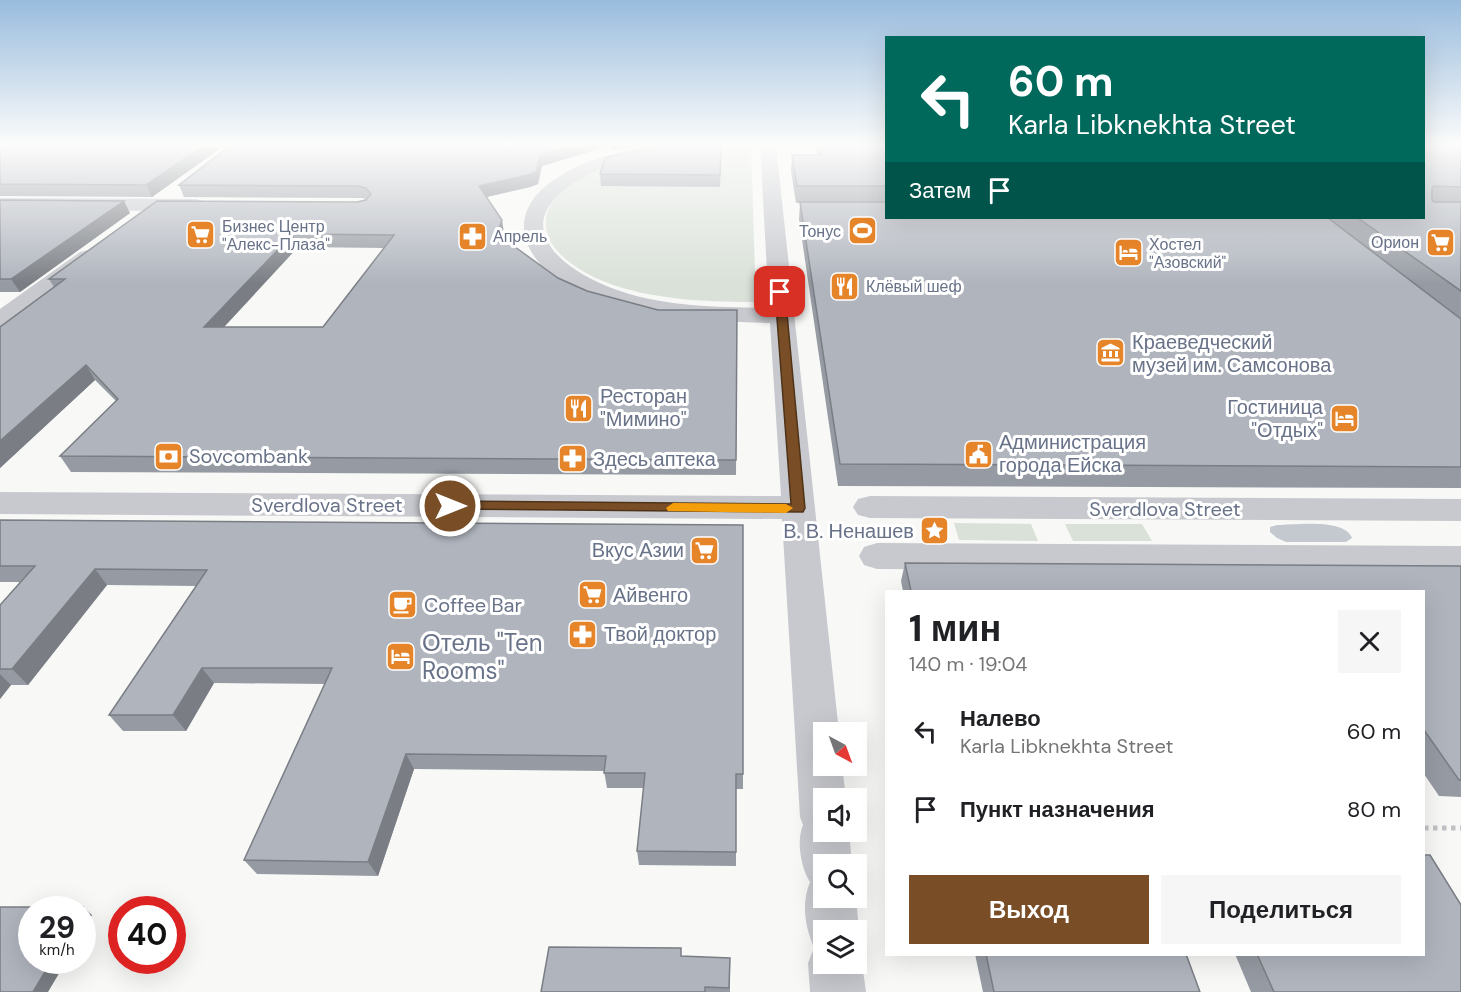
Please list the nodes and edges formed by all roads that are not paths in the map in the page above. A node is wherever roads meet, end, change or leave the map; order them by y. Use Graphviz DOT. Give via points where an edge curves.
graph roads {
  1 [pos="176,191"];
  2 [pos="553,191"];
  3 [pos="778,191"];
  4 [pos="0,204"];
  5 [pos="158,205"];
  6 [pos="216,205"];
  7 [pos="134,223"];
  8 [pos="105,244"];
  9 [pos="782,316"];
  10 [pos="0,321"];
  11 [pos="0,503"];
  12 [pos="870,507"];
  13 [pos="798,508"];
  14 [pos="1461,510"];
  15 [pos="877,556"];
  16 [pos="1461,559"];
  17 [pos="822,788"];
  18 [pos="837,974"];
  19 [pos="838,992"];
  1 -- 5 [label="street"];
  2 -- 9 [label="street" via="533,218 534,236 551,263 573,278 627,300 690,312"];
  3 -- 9 [label="street" via="782,211"];
  4 -- 5 [label="street"];
  5 -- 6 [label="street"];
  5 -- 7 [label="street"];
  8 -- 10 [label="street"];
  9 -- 13 [label="street"];
  11 -- 13 [label="street, Sverdlova Street"];
  12 -- 14 [label="street, Sverdlova Street"];
  13 -- 17 [label="street"];
  15 -- 16 [label="street"];
  18 -- 19 [label="street"];
}
